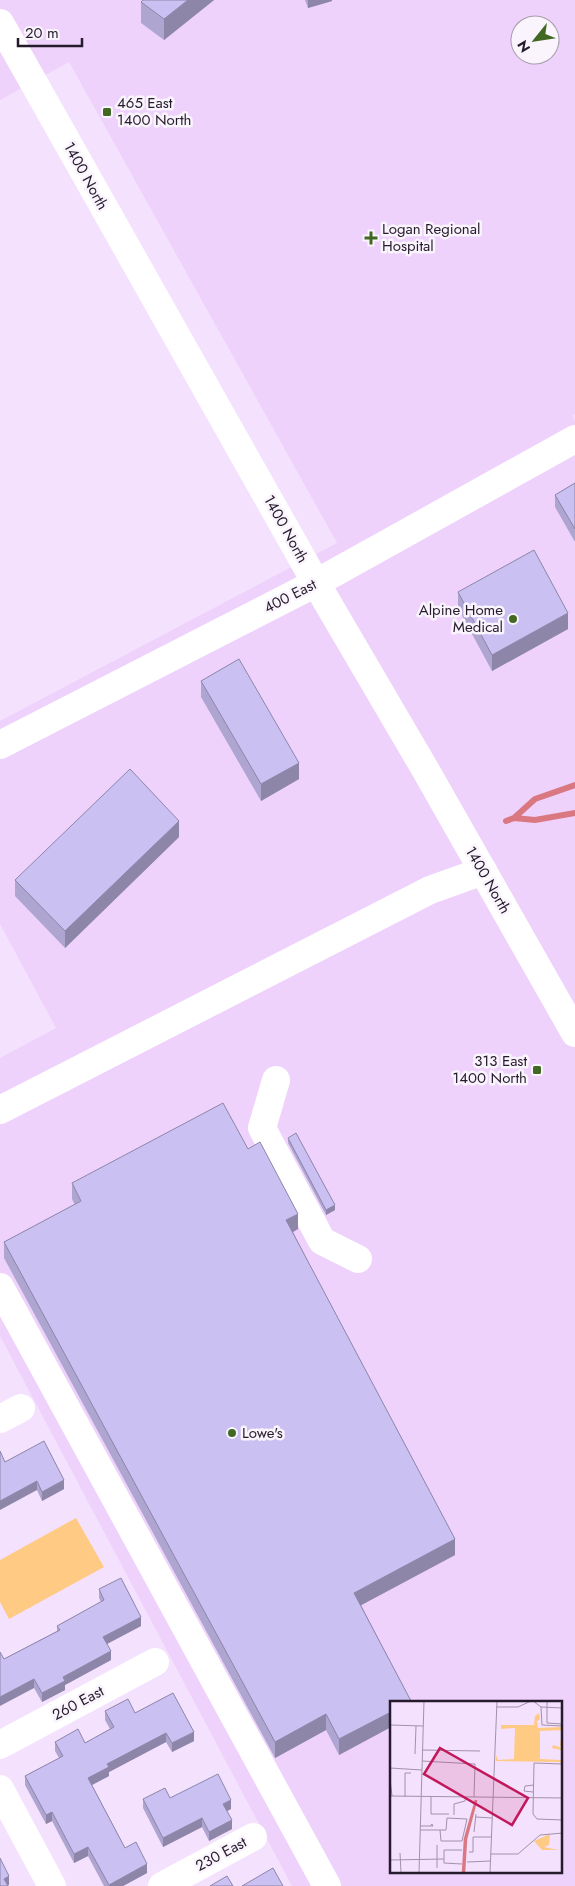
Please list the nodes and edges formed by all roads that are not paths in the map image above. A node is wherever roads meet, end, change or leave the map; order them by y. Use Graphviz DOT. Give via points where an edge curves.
graph roads {
  1 [pos="0,23"];
  2 [pos="575,440"];
  3 [pos="316,583"];
  4 [pos="0,745"];
  5 [pos="483,871"];
  6 [pos="568,1004"];
  7 [pos="575,1033"];
  8 [pos="276,1080"];
  9 [pos="0,1110"];
  10 [pos="358,1259"];
  11 [pos="0,1287"];
  12 [pos="155,1662"];
  13 [pos="0,1745"];
  14 [pos="0,1789"];
  15 [pos="253,1837"];
  16 [pos="52,1886"];
  17 [pos="162,1886"];
  18 [pos="327,1886"];
  1 -- 3 [label="main road, 1400 North"];
  2 -- 3 [label="main road, 400 East"];
  3 -- 4 [label="main road, 400 East"];
  3 -- 5 [label="main road, 1400 North"];
  5 -- 6 [label="main road, 1400 North"];
  5 -- 9 [label="main road" via="430,890"];
  6 -- 7 [label="main road, 1400 North"];
  8 -- 10 [label="main road" via="262,1128 322,1241"];
  11 -- 18 [label="main road"];
  12 -- 13 [label="main road, 260 East"];
  14 -- 16 [label="main road"];
  15 -- 17 [label="main road, 230 East"];
}
